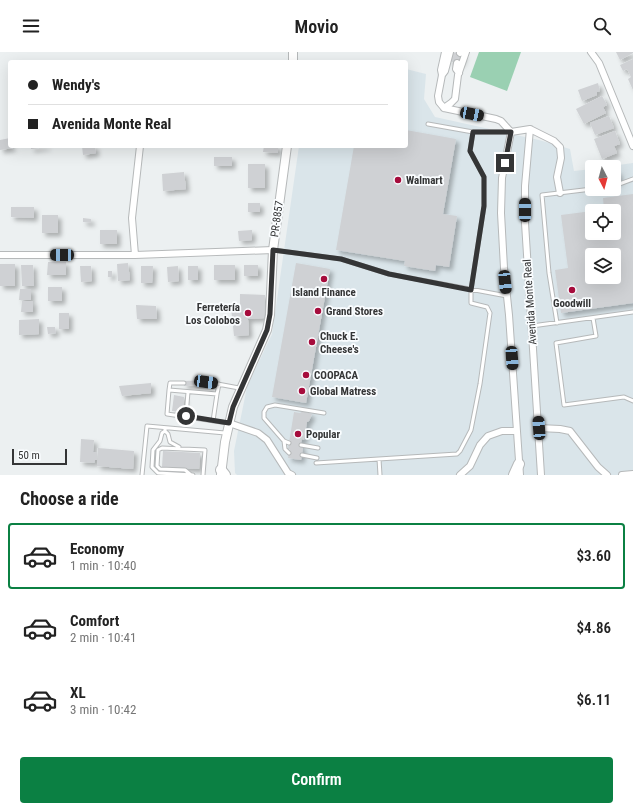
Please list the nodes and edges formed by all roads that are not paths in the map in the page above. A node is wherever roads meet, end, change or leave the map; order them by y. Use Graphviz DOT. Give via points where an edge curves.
graph roads {
  1 [pos="445,52"];
  2 [pos="450,52"];
  3 [pos="462,52"];
  4 [pos="591,52"];
  5 [pos="457,63"];
  6 [pos="459,73"];
  7 [pos="442,75"];
  8 [pos="444,108"];
  9 [pos="428,124"];
  10 [pos="530,129"];
  11 [pos="473,132"];
  12 [pos="511,132"];
  13 [pos="633,146"];
  14 [pos="140,148"];
  15 [pos="287,148"];
  16 [pos="633,179"];
  17 [pos="621,183"];
  18 [pos="585,190"];
  19 [pos="560,193"];
  20 [pos="273,250"];
  21 [pos="1,255"];
  22 [pos="135,255"];
  23 [pos="471,290"];
  24 [pos="507,296"];
  25 [pos="633,312"];
  26 [pos="593,318"];
  27 [pos="557,323"];
  28 [pos="532,326"];
  29 [pos="206,382"];
  30 [pos="184,383"];
  31 [pos="219,384"];
  32 [pos="241,389"];
  33 [pos="169,390"];
  34 [pos="188,392"];
  35 [pos="217,394"];
  36 [pos="633,401"];
  37 [pos="324,413"];
  38 [pos="186,416"];
  39 [pos="213,421"];
  40 [pos="229,423"];
  41 [pos="539,428"];
  42 [pos="165,429"];
  43 [pos="517,431"];
  44 [pos="227,433"];
  45 [pos="284,441"];
  46 [pos="289,443"];
  47 [pos="301,445"];
  48 [pos="180,448"];
  49 [pos="318,448"];
  50 [pos="289,453"];
  51 [pos="302,455"];
  52 [pos="317,458"];
  53 [pos="379,459"];
  54 [pos="316,463"];
  55 [pos="519,464"];
  56 [pos="222,473"];
  57 [pos="633,474"];
  58 [pos="142,475"];
  59 [pos="192,475"];
  60 [pos="203,475"];
  61 [pos="292,475"];
  62 [pos="380,475"];
  63 [pos="460,475"];
  64 [pos="514,475"];
  65 [pos="520,475"];
  66 [pos="541,475"];
  67 [pos="607,475"];
  68 [pos="622,475"];
  1 -- 7 [label="street"];
  2 -- 7 [label="street"];
  3 -- 6 [label="street"];
  4 -- 13 [label="street" via="599,63"];
  5 -- 6 [label="street" via="456,69"];
  6 -- 8 [label="street" via="455,99"];
  7 -- 8 [label="street" via="438,96"];
  8 -- 12 [label="street" via="496,119"];
  9 -- 11 [label="lane"];
  10 -- 12 [label="street"];
  10 -- 19 [label="street" via="554,141 560,147"];
  10 -- 28 [label="street, Avenida Monte Real" via="525,223"];
  11 -- 12 [label="lane"];
  11 -- 23 [label="lane" via="470,151 484,177 484,206"];
  12 -- 24 [label="street, Avenida Monte Real" via="501,185"];
  14 -- 22 [label="street" via="132,218"];
  15 -- 20 [label="street, PR-8857"];
  16 -- 17 [label="lane"];
  18 -- 19 [label="lane"];
  19 -- 27 [label="lane" via="542,195 549,273"];
  20 -- 22 [label="street"];
  20 -- 23 [label="lane" via="341,259 389,274"];
  20 -- 32 [label="street, PR-8857" via="267,330"];
  21 -- 22 [label="street"];
  23 -- 24 [label="lane"];
  23 -- 53 [label="lane" via="471,303 488,307 490,313 471,430 464,443 457,454"];
  24 -- 43 [label="street, Avenida Monte Real"];
  25 -- 26 [label="lane"];
  26 -- 27 [label="lane"];
  26 -- 36 [label="lane" via="596,336 556,343 564,406 624,397"];
  27 -- 28 [label="lane"];
  28 -- 41 [label="street, Avenida Monte Real"];
  29 -- 31 [label="lane"];
  30 -- 33 [label="lane" via="170,384"];
  31 -- 32 [label="lane"];
  31 -- 35 [label="lane"];
  32 -- 40 [label="street, PR-8857"];
  33 -- 34 [label="lane"];
  33 -- 38 [label="lane" via="167,414"];
  34 -- 35 [label="lane"];
  34 -- 38 [label="lane"];
  35 -- 39 [label="lane"];
  37 -- 45 [label="lane" via="275,405 267,407 264,418"];
  38 -- 39 [label="lane"];
  39 -- 40 [label="lane"];
  40 -- 44 [label="street, PR-8857"];
  40 -- 61 [label="street" via="258,433 267,440 288,473"];
  41 -- 66 [label="street, Avenida Monte Real"];
  41 -- 67 [label="street" via="570,432"];
  42 -- 44 [label="lane"];
  42 -- 48 [label="lane" via="170,442"];
  42 -- 58 [label="lane" via="147,426"];
  42 -- 59 [label="lane" via="153,450 152,467 158,473"];
  43 -- 55 [label="street, Avenida Monte Real"];
  43 -- 63 [label="street" via="502,431 488,436 480,445 470,466"];
  44 -- 56 [label="street, PR-8857"];
  45 -- 46 [label="lane"];
  45 -- 50 [label="lane" via="285,449"];
  47 -- 49 [label="lane"];
  48 -- 59 [label="lane" via="158,450 157,466 160,469 185,470"];
  48 -- 60 [label="lane" via="205,450"];
  51 -- 52 [label="lane"];
  53 -- 54 [label="lane"];
  53 -- 62 [label="lane"];
  55 -- 64 [label="main road"];
  55 -- 65 [label="street, Avenida Monte Real"];
  57 -- 68 [label="street"];
}
